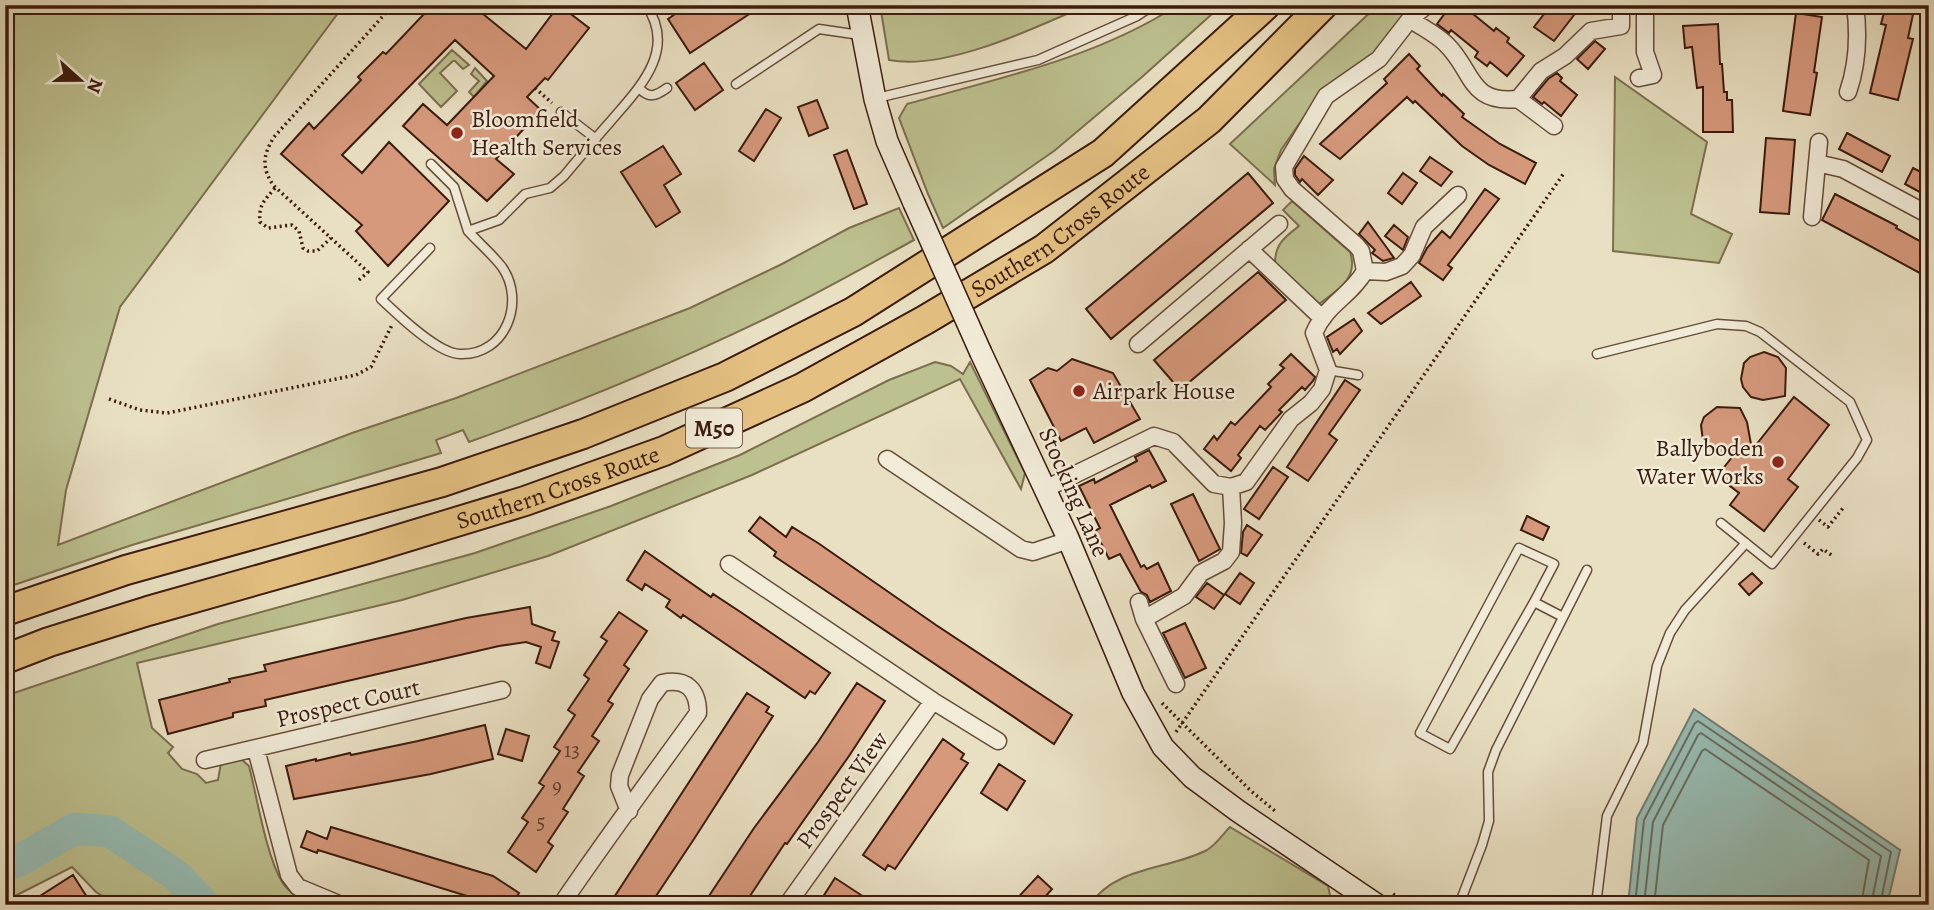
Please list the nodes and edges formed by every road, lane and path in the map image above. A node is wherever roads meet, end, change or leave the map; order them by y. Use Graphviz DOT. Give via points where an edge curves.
graph roads {
  1 [pos="393,5"];
  2 [pos="646,5"];
  3 [pos="857,5"];
  4 [pos="1154,5"];
  5 [pos="1266,5"];
  6 [pos="1323,5"];
  7 [pos="1427,5"];
  8 [pos="1621,5"];
  9 [pos="1645,5"];
  10 [pos="1855,5"];
  11 [pos="1410,19"];
  12 [pos="863,35"];
  13 [pos="1639,78"];
  14 [pos="736,84"];
  15 [pos="535,88"];
  16 [pos="639,88"];
  17 [pos="667,88"];
  18 [pos="1848,92"];
  19 [pos="875,99"];
  20 [pos="1518,99"];
  21 [pos="561,112"];
  22 [pos="1554,126"];
  23 [pos="596,138"];
  24 [pos="1819,142"];
  25 [pos="1817,163"];
  26 [pos="430,164"];
  27 [pos="1564,173"];
  28 [pos="275,187"];
  29 [pos="1458,195"];
  30 [pos="1929,215"];
  31 [pos="1812,217"];
  32 [pos="1279,224"];
  33 [pos="468,231"];
  34 [pos="331,238"];
  35 [pos="430,248"];
  36 [pos="1249,249"];
  37 [pos="1365,271"];
  38 [pos="359,280"];
  39 [pos="398,315"];
  40 [pos="1321,317"];
  41 [pos="1138,344"];
  42 [pos="1597,354"];
  43 [pos="1328,370"];
  44 [pos="1358,375"];
  45 [pos="109,399"];
  46 [pos="887,459"];
  47 [pos="1231,487"];
  48 [pos="1045,489"];
  49 [pos="1843,508"];
  50 [pos="1720,523"];
  51 [pos="1830,525"];
  52 [pos="1795,536"];
  53 [pos="1069,540"];
  54 [pos="1746,543"];
  55 [pos="1834,557"];
  56 [pos="729,564"];
  57 [pos="1587,570"];
  58 [pos="1139,602"];
  59 [pos="1534,602"];
  60 [pos="5,611"];
  61 [pos="1563,617"];
  62 [pos="1144,619"];
  63 [pos="5,659"];
  64 [pos="1176,684"];
  65 [pos="502,690"];
  66 [pos="933,701"];
  67 [pos="998,741"];
  68 [pos="1163,747"];
  69 [pos="256,748"];
  70 [pos="205,760"];
  71 [pos="629,811"];
  72 [pos="1369,903"];
  73 [pos="341,905"];
  74 [pos="561,905"];
  75 [pos="787,905"];
  76 [pos="1459,905"];
  77 [pos="1596,905"];
  1 -- 28 [label="path" via="274,137 264,156 267,177"];
  2 -- 16 [label="lane" via="659,44"];
  3 -- 12 [label="main road, Stocking Lane"];
  4 -- 19 [label="lane" via="1038,60"];
  5 -- 60 [label="highway, Southern Cross Route / M50" via="1103,153 853,312 725,377 583,434 442,482 126,570"];
  6 -- 63 [label="highway, Southern Cross Route / M50" via="1209,120 1044,248 802,388 664,451 525,501 148,611"];
  7 -- 11 [label="street"];
  8 -- 20 [label="street" via="1621,26 1591,31 1541,71"];
  9 -- 13 [label="street" via="1645,52 1653,75"];
  10 -- 18 [label="street" via="1858,43"];
  11 -- 20 [label="street" via="1445,43 1473,85 1489,97"];
  11 -- 37 [label="street" via="1380,59 1326,96 1284,167 1292,189 1361,251"];
  12 -- 14 [label="lane" via="820,29"];
  12 -- 19 [label="main road, Stocking Lane"];
  15 -- 21 [label="path"];
  16 -- 17 [label="lane" via="649,96"];
  16 -- 23 [label="lane"];
  19 -- 48 [label="main road, Stocking Lane, bridge" via="887,141 914,203"];
  20 -- 22 [label="street"];
  21 -- 23 [label="lane"];
  23 -- 33 [label="lane" via="550,188 525,194 499,220"];
  24 -- 25 [label="street"];
  25 -- 30 [label="street" via="1843,169"];
  25 -- 31 [label="street"];
  26 -- 33 [label="lane" via="454,187"];
  27 -- 68 [label="path"];
  28 -- 34 [label="path"];
  28 -- 34 [label="path" via="262,202 260,222 268,228 292,225 308,251 317,251"];
  29 -- 37 [label="street" via="1424,227 1402,266 1386,272"];
  32 -- 36 [label="street"];
  33 -- 39 [label="lane" via="503,268 512,298 508,326 489,348 459,355 428,340"];
  34 -- 38 [label="path" via="368,272"];
  35 -- 39 [label="lane" via="381,299"];
  36 -- 40 [label="street"];
  36 -- 41 [label="street"];
  37 -- 40 [label="street" via="1353,290"];
  39 -- 45 [label="path" via="371,367 356,375 167,413"];
  40 -- 43 [label="street" via="1314,333"];
  42 -- 52 [label="lane" via="1717,324 1746,326 1850,402 1867,440"];
  43 -- 44 [label="lane"];
  43 -- 47 [label="street" via="1322,390 1291,419 1246,482"];
  46 -- 53 [label="street" via="1021,549 1033,552"];
  47 -- 48 [label="street" via="1214,484 1173,442 1154,436"];
  47 -- 62 [label="street" via="1231,552 1201,573 1175,603"];
  48 -- 53 [label="main road, Stocking Lane"];
  49 -- 51 [label="path"];
  50 -- 54 [label="lane"];
  52 -- 54 [label="lane" via="1772,564"];
  52 -- 55 [label="path" via="1818,554 1823,549"];
  53 -- 68 [label="main road, Stocking Lane" via="1133,693"];
  54 -- 77 [label="lane" via="1670,633 1657,666 1643,743 1607,816"];
  56 -- 66 [label="street"];
  57 -- 61 [label="lane"];
  58 -- 62 [label="street"];
  59 -- 59 [label="lane" via="1450,749 1420,733 1518,548 1554,564"];
  59 -- 61 [label="lane"];
  61 -- 76 [label="lane" via="1488,772 1489,821"];
  62 -- 64 [label="street"];
  65 -- 69 [label="street, Prospect Court"];
  66 -- 67 [label="street"];
  66 -- 75 [label="street, Prospect View"];
  68 -- 72 [label="main road, Stocking Lane" via="1192,777"];
  69 -- 70 [label="street, Prospect Court"];
  69 -- 73 [label="street" via="289,875 298,887"];
  71 -- 71 [label="street" via="619,786 620,775 650,699 662,683 683,682 698,700 698,713"];
  71 -- 74 [label="street"];
}
